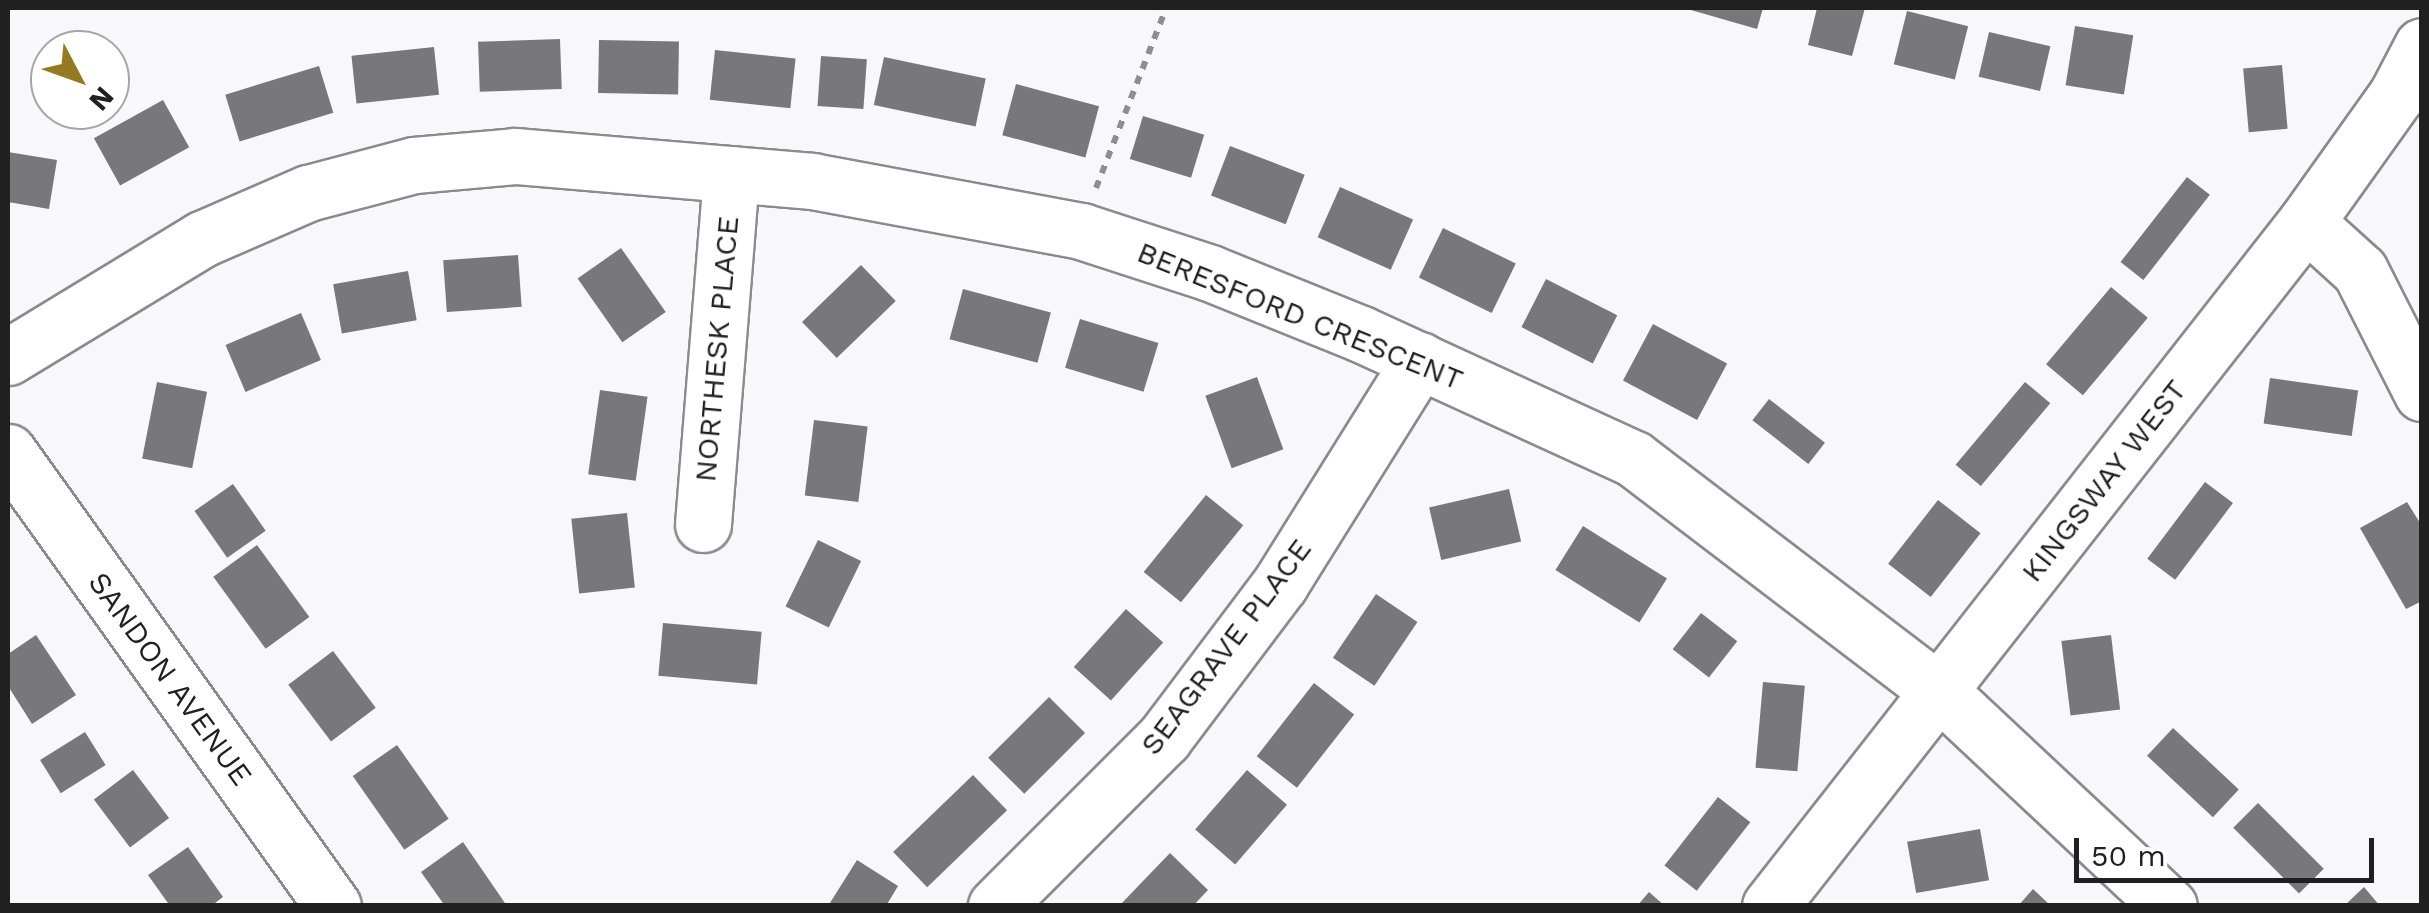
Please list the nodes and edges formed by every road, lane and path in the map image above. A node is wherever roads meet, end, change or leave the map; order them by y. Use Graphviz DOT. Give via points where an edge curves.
graph roads {
  1 [pos="1166,8"];
  2 [pos="2422,46"];
  3 [pos="731,174"];
  4 [pos="2306,222"];
  5 [pos="1081,230"];
  6 [pos="8,357"];
  7 [pos="1420,360"];
  8 [pos="2422,393"];
  9 [pos="8,452"];
  10 [pos="703,524"];
  11 [pos="1939,691"];
  12 [pos="332,906"];
  13 [pos="996,906"];
  14 [pos="1770,906"];
  15 [pos="2169,906"];
  1 -- 5 [label="path"];
  2 -- 4 [label="street, KINGSWAY WEST" via="2396,96"];
  3 -- 5 [label="street, BERESFORD CRESCENT" via="862,188"];
  3 -- 6 [label="street, BERESFORD CRESCENT" via="515,156 414,165 308,193 202,240"];
  3 -- 10 [label="street, NORTHESK PLACE"];
  4 -- 8 [label="street" via="2360,272"];
  4 -- 11 [label="street, KINGSWAY WEST"];
  5 -- 7 [label="street, BERESFORD CRESCENT" via="1210,273"];
  7 -- 11 [label="street, BERESFORD CRESCENT" via="1634,459"];
  7 -- 13 [label="street, SEAGRAVE PLACE" via="1280,584 1164,738"];
  9 -- 12 [label="street, SANDON AVENUE"];
  11 -- 14 [label="street, KINGSWAY WEST"];
  11 -- 15 [label="street, BERESFORD CRESCENT"];
}
